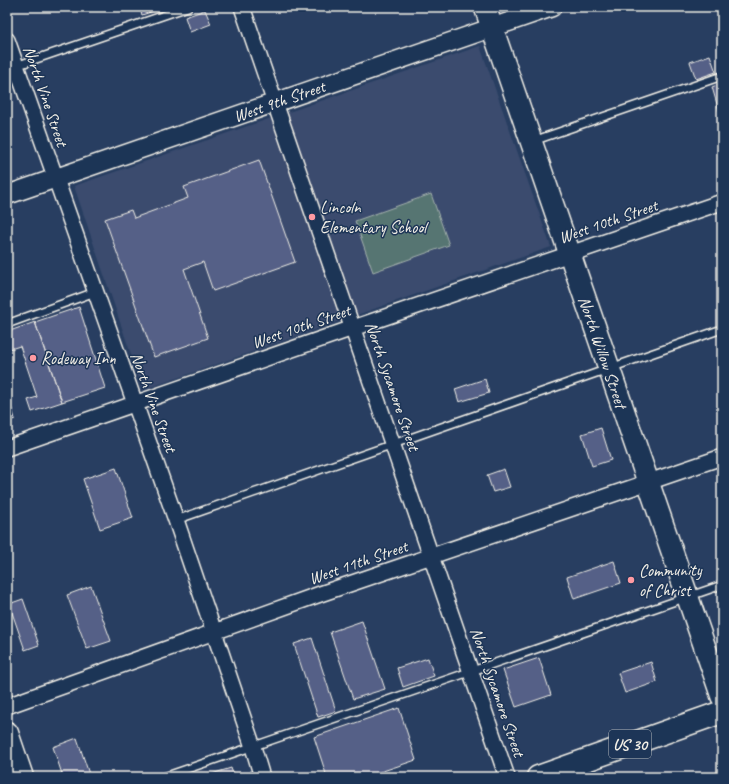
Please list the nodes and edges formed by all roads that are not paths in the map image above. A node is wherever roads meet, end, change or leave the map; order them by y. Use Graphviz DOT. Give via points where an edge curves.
graph roads {
  1 [pos="188,7"];
  2 [pos="242,7"];
  3 [pos="485,7"];
  4 [pos="552,7"];
  5 [pos="492,28"];
  6 [pos="7,40"];
  7 [pos="11,68"];
  8 [pos="722,76"];
  9 [pos="275,103"];
  10 [pos="531,142"];
  11 [pos="55,179"];
  12 [pos="7,195"];
  13 [pos="722,202"];
  14 [pos="570,254"];
  15 [pos="95,292"];
  16 [pos="7,324"];
  17 [pos="353,328"];
  18 [pos="722,329"];
  19 [pos="609,369"];
  20 [pos="135,403"];
  21 [pos="393,444"];
  22 [pos="7,448"];
  23 [pos="722,457"];
  24 [pos="648,482"];
  25 [pos="176,520"];
  26 [pos="432,557"];
  27 [pos="722,585"];
  28 [pos="688,597"];
  29 [pos="214,632"];
  30 [pos="471,672"];
  31 [pos="722,697"];
  32 [pos="7,706"];
  33 [pos="722,712"];
  34 [pos="7,733"];
  35 [pos="253,747"];
  36 [pos="22,777"];
  37 [pos="164,777"];
  38 [pos="262,777"];
  39 [pos="507,777"];
  40 [pos="538,777"];
  1 -- 7 [label="lane"];
  2 -- 9 [label="street, North Sycamore Street"];
  3 -- 5 [label="main road, North Willow Street"];
  4 -- 5 [label="street, West 9th Street"];
  5 -- 9 [label="street, West 9th Street"];
  5 -- 10 [label="main road, North Willow Street"];
  6 -- 7 [label="street, North Vine Street"];
  7 -- 11 [label="street, North Vine Street"];
  8 -- 10 [label="lane"];
  9 -- 11 [label="street, West 9th Street"];
  9 -- 17 [label="street, North Sycamore Street"];
  10 -- 14 [label="main road, North Willow Street"];
  11 -- 12 [label="street, West 9th Street"];
  11 -- 15 [label="street, North Vine Street"];
  13 -- 14 [label="street, West 10th Street"];
  14 -- 17 [label="street, West 10th Street"];
  14 -- 19 [label="main road, North Willow Street"];
  15 -- 16 [label="lane"];
  15 -- 20 [label="street, North Vine Street"];
  17 -- 20 [label="street, West 10th Street"];
  17 -- 21 [label="street, North Sycamore Street"];
  18 -- 19 [label="lane"];
  19 -- 21 [label="lane"];
  19 -- 24 [label="main road, North Willow Street"];
  20 -- 22 [label="street, West 10th Street"];
  20 -- 25 [label="street, North Vine Street"];
  21 -- 25 [label="lane"];
  21 -- 26 [label="street, North Sycamore Street"];
  23 -- 24 [label="street, West 11th Street"];
  24 -- 26 [label="street, West 11th Street"];
  24 -- 28 [label="main road, North Willow Street"];
  25 -- 29 [label="street, North Vine Street"];
  26 -- 29 [label="street, West 11th Street"];
  26 -- 30 [label="street, North Sycamore Street"];
  27 -- 28 [label="lane"];
  28 -- 30 [label="lane"];
  28 -- 31 [label="main road, North Willow Street"];
  29 -- 32 [label="street, West 11th Street"];
  29 -- 35 [label="street, North Vine Street"];
  30 -- 35 [label="lane"];
  30 -- 39 [label="street, North Sycamore Street"];
  33 -- 40 [label="main road, US 30"];
  34 -- 36 [label="main road"];
  35 -- 37 [label="lane"];
  35 -- 38 [label="street, North Vine Street"];
}
